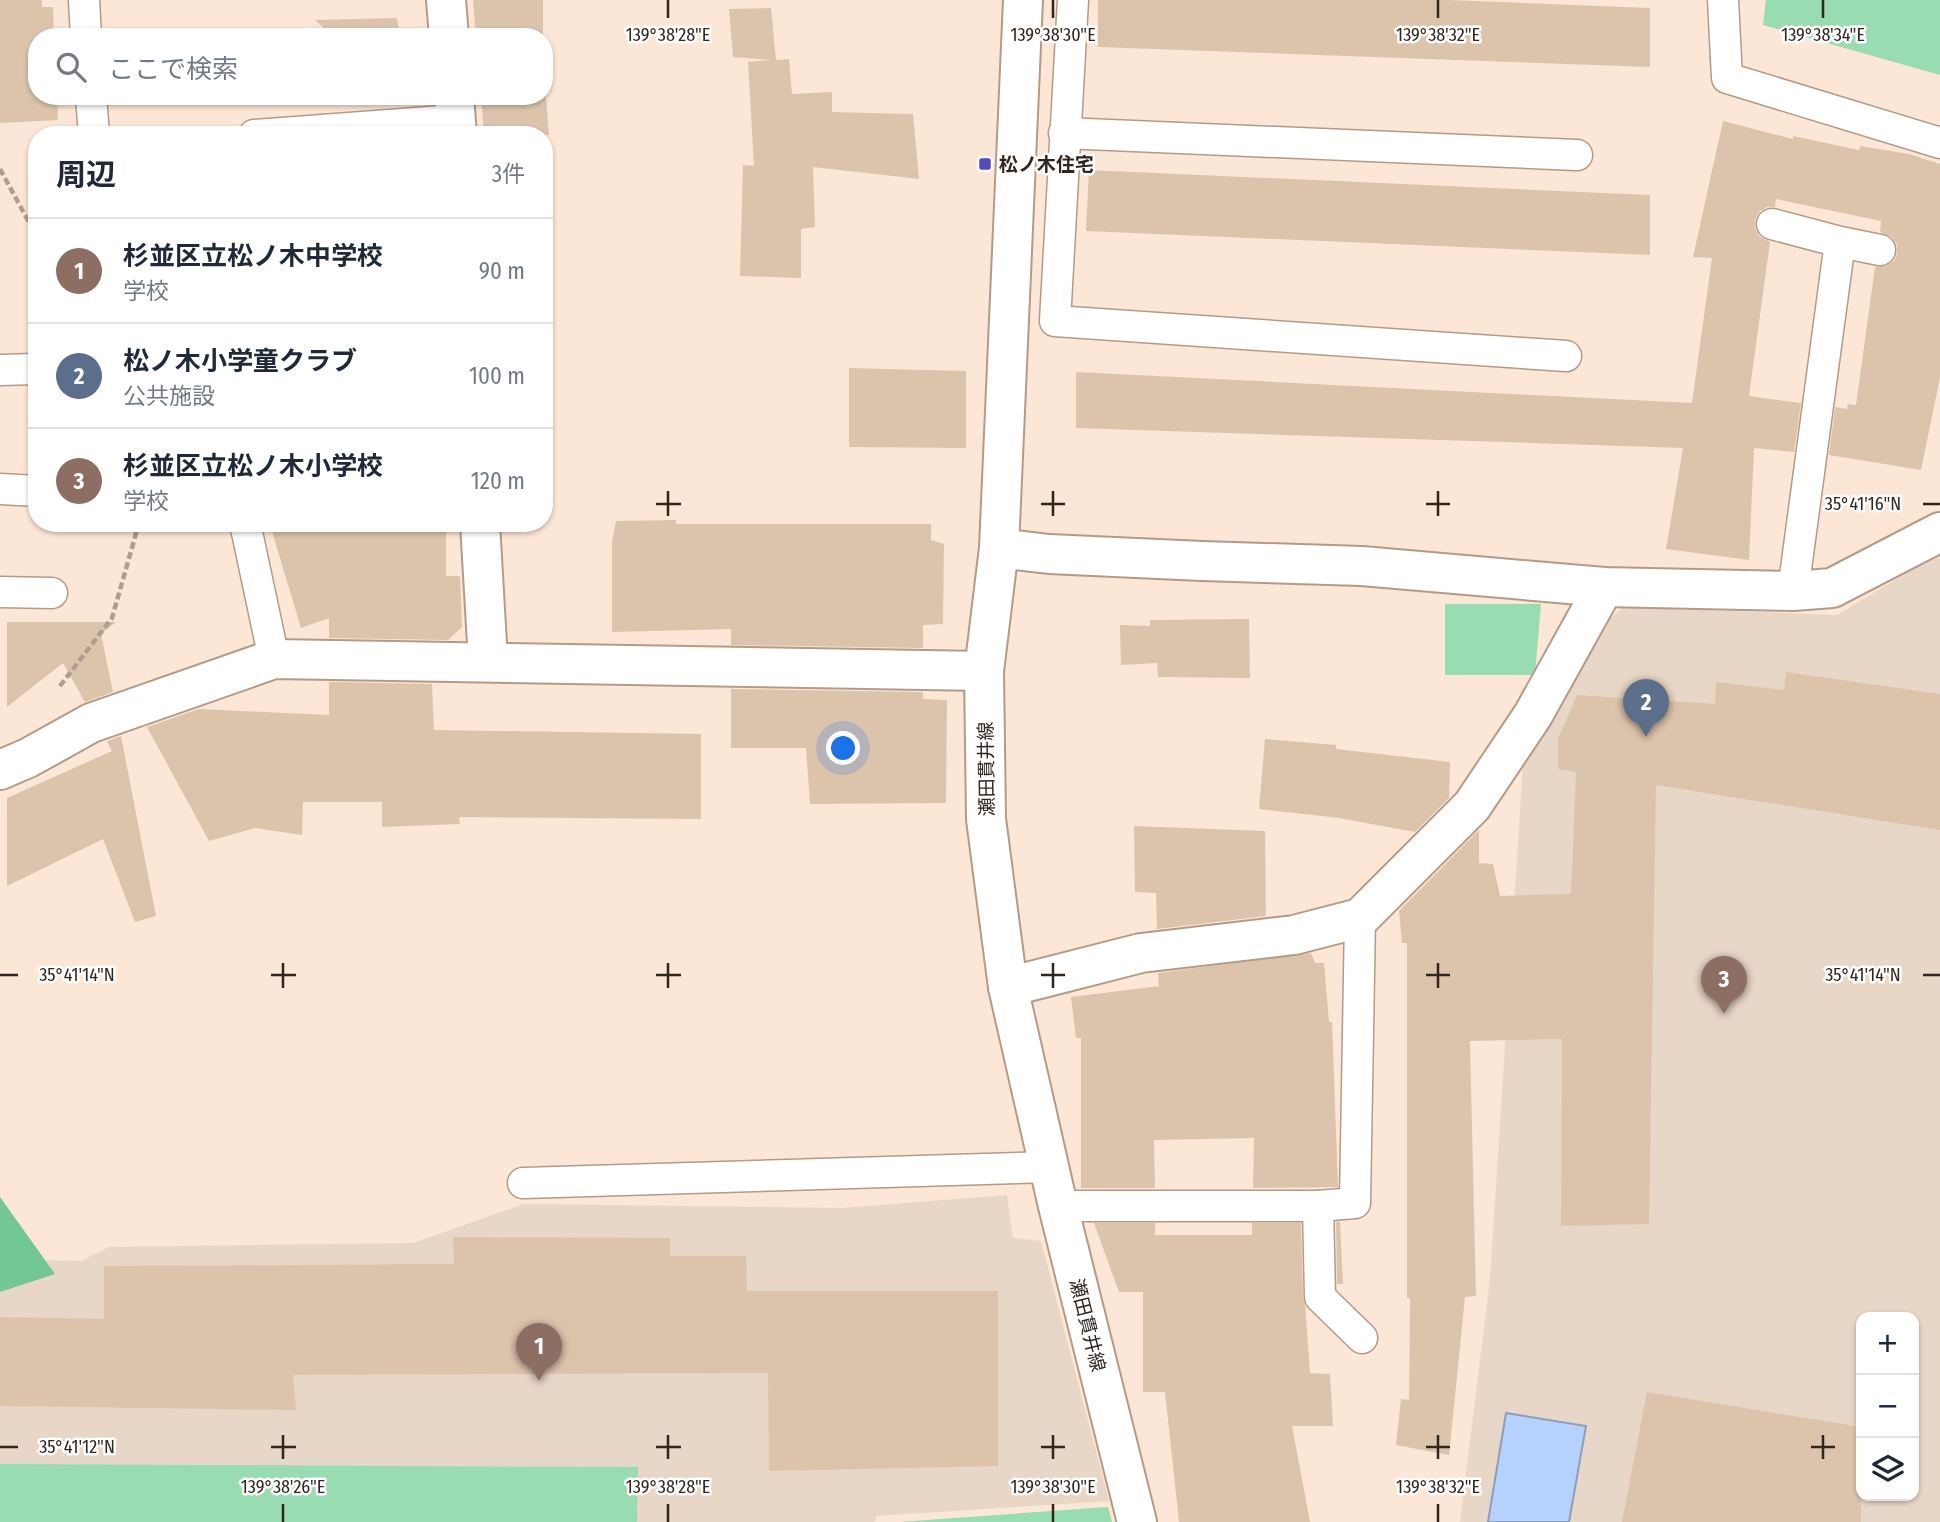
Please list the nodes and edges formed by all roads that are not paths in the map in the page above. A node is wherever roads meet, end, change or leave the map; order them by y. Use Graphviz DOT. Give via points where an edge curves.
graph roads {
  1 [pos="84,0"];
  2 [pos="446,0"];
  3 [pos="1023,0"];
  4 [pos="1073,0"];
  5 [pos="1723,0"];
  6 [pos="86,28"];
  7 [pos="448,28"];
  8 [pos="92,105"];
  9 [pos="456,117"];
  10 [pos="93,126"];
  11 [pos="355,126"];
  12 [pos="1064,133"];
  13 [pos="1940,143"];
  14 [pos="1577,155"];
  15 [pos="1772,224"];
  16 [pos="1840,242"];
  17 [pos="1881,250"];
  18 [pos="1566,356"];
  19 [pos="28,369"];
  20 [pos="0,370"];
  21 [pos="0,489"];
  22 [pos="28,491"];
  23 [pos="247,532"];
  24 [pos="481,532"];
  25 [pos="1940,532"];
  26 [pos="999,548"];
  27 [pos="1604,587"];
  28 [pos="1793,591"];
  29 [pos="0,592"];
  30 [pos="52,593"];
  31 [pos="274,659"];
  32 [pos="488,661"];
  33 [pos="984,671"];
  34 [pos="0,770"];
  35 [pos="1360,918"];
  36 [pos="1008,986"];
  37 [pos="1050,1167"];
  38 [pos="523,1183"];
  39 [pos="1058,1206"];
  40 [pos="1318,1206"];
  41 [pos="1362,1338"];
  42 [pos="1137,1522"];
  1 -- 6 [label="lane"];
  2 -- 7 [label="street"];
  3 -- 26 [label="street, 瀬田貫井線"];
  4 -- 12 [label="lane"];
  5 -- 13 [label="lane" via="1727,78"];
  8 -- 10 [label="lane"];
  9 -- 11 [label="lane"];
  12 -- 14 [label="lane"];
  12 -- 18 [label="lane" via="1055,321"];
  15 -- 16 [label="lane"];
  16 -- 17 [label="lane"];
  16 -- 28 [label="lane"];
  19 -- 20 [label="lane"];
  21 -- 22 [label="lane"];
  23 -- 31 [label="lane"];
  24 -- 32 [label="street"];
  25 -- 28 [label="street" via="1832,588"];
  26 -- 27 [label="street" via="1049,554 1362,566"];
  26 -- 33 [label="street, 瀬田貫井線"];
  27 -- 28 [label="street"];
  27 -- 35 [label="street" via="1533,715 1472,806"];
  29 -- 30 [label="lane"];
  31 -- 32 [label="street"];
  31 -- 34 [label="street" via="91,723"];
  32 -- 33 [label="street"];
  33 -- 36 [label="street, 瀬田貫井線" via="986,819"];
  35 -- 36 [label="street" via="1294,935 1141,953"];
  35 -- 40 [label="lane" via="1355,1203"];
  36 -- 37 [label="street, 瀬田貫井線"];
  37 -- 38 [label="lane"];
  37 -- 39 [label="street, 瀬田貫井線"];
  39 -- 40 [label="lane"];
  39 -- 42 [label="street, 瀬田貫井線"];
  40 -- 41 [label="lane" via="1320,1297"];
}
